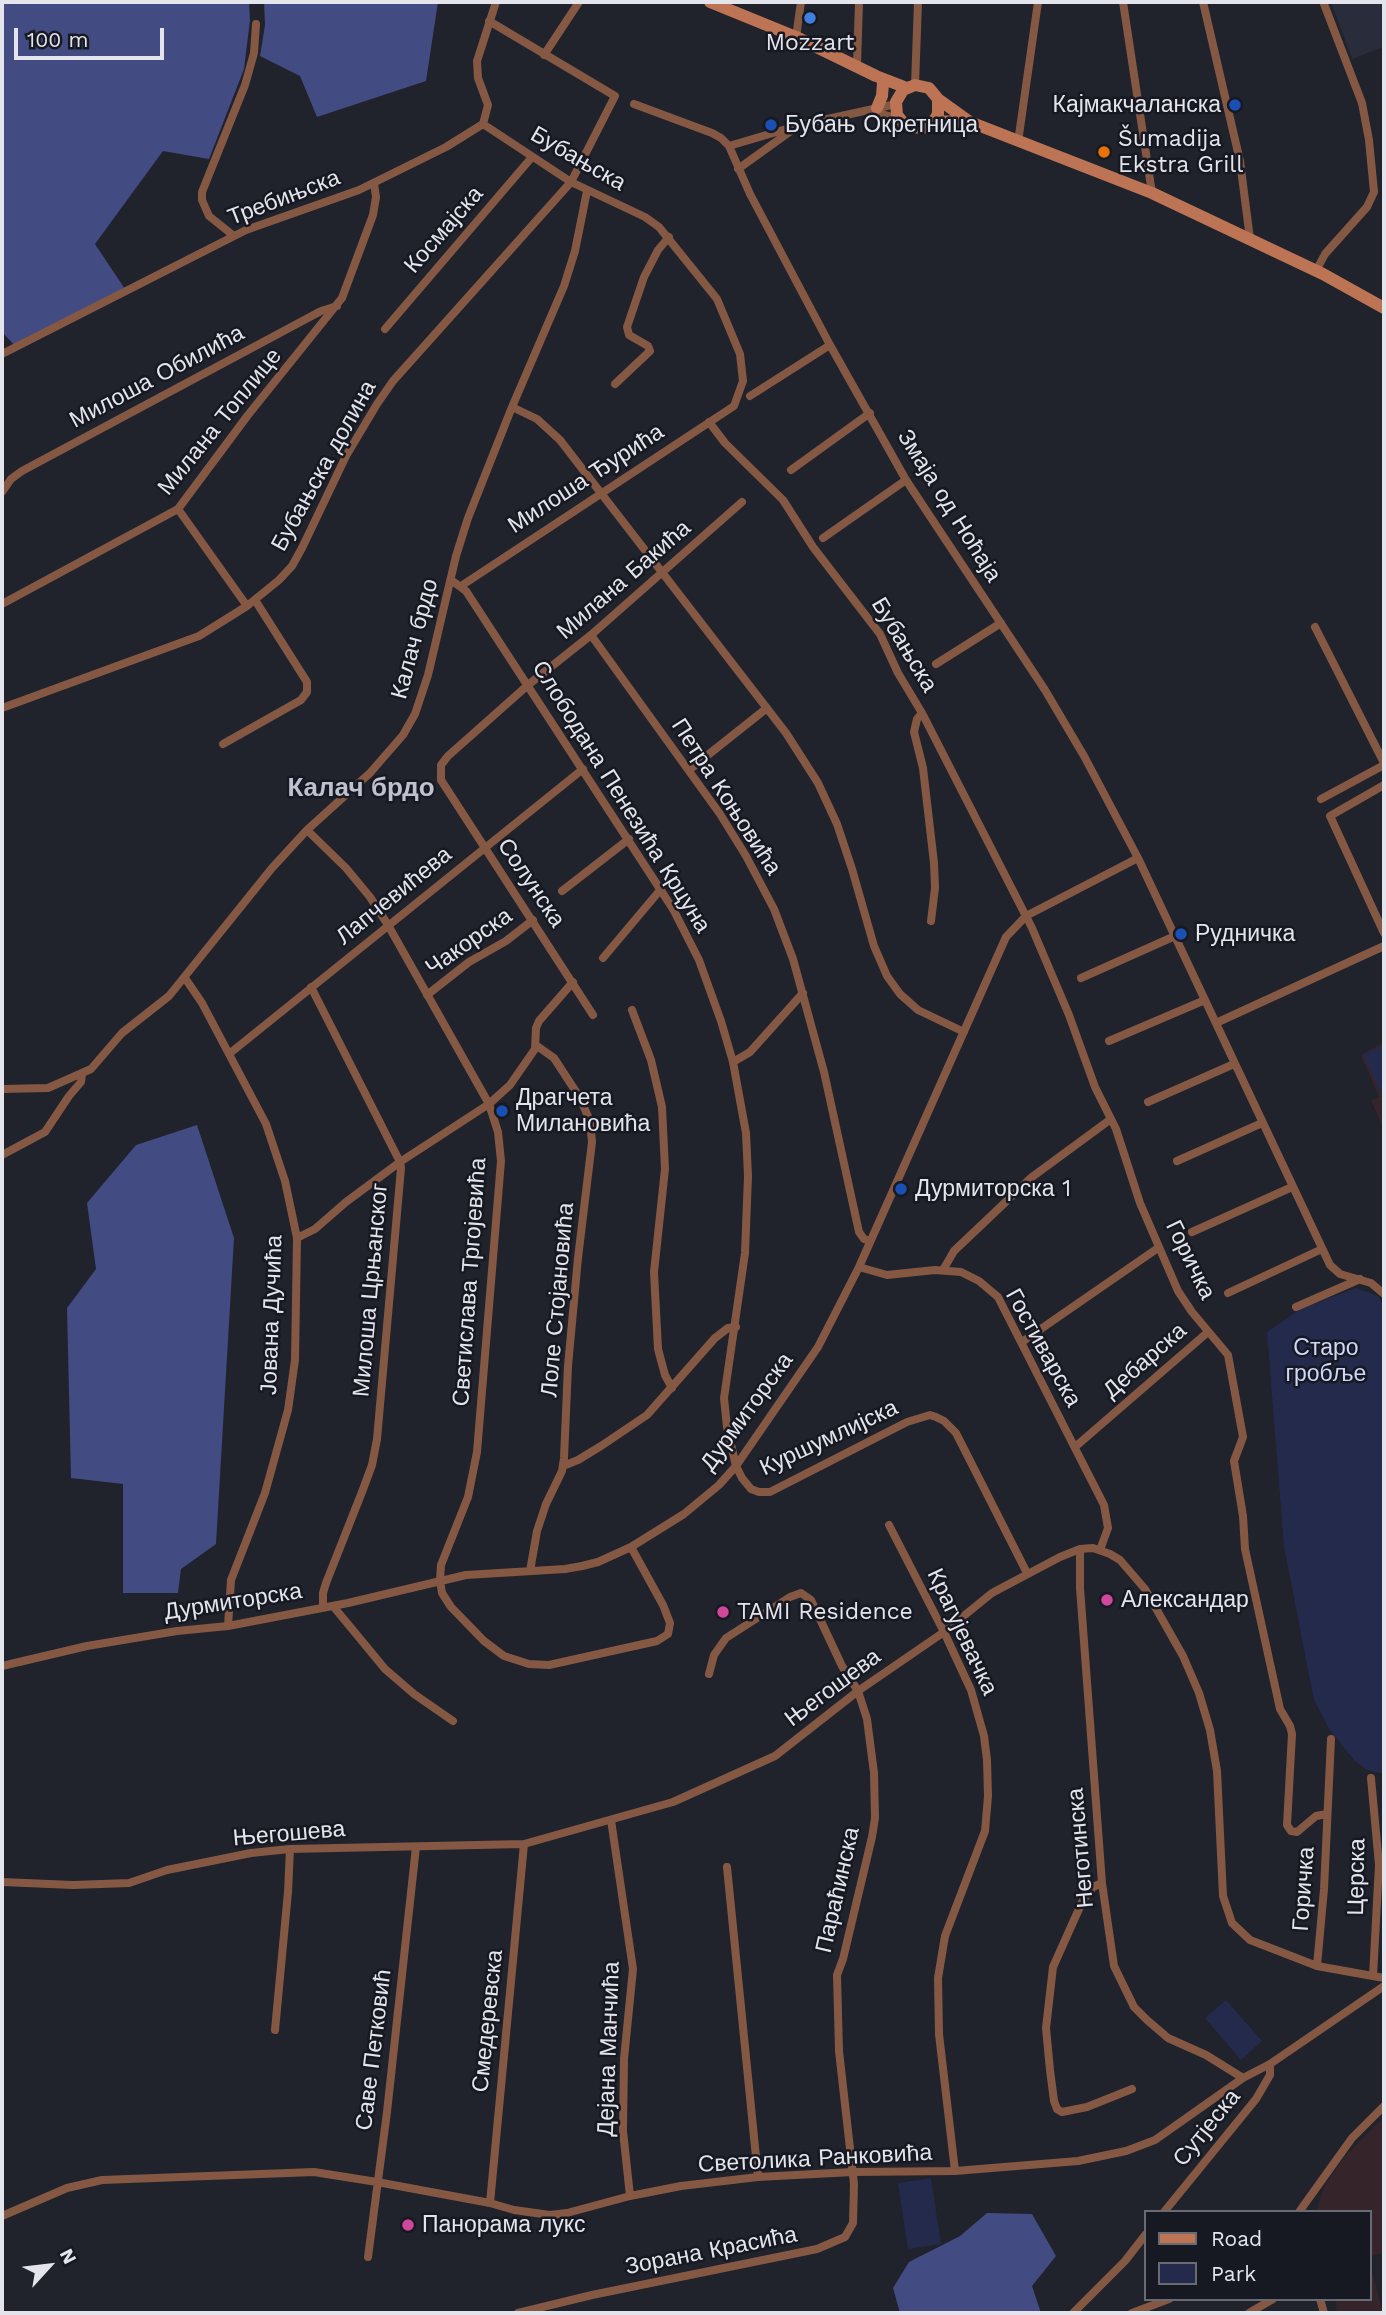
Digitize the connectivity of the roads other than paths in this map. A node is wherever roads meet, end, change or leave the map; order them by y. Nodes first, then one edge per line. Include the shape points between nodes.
1 (496, 2) edge
2 (579, 2) edge
3 (710, 2) edge
4 (802, 2) edge
5 (859, 2) edge
6 (918, 2) edge
7 (1038, 2) edge
8 (1123, 2) edge
9 (1203, 2) edge
10 (1324, 4) dead end
11 (489, 21) junction
12 (257, 24) dead end
13 (796, 37) junction
14 (544, 55) junction
15 (857, 65) junction
16 (880, 79) junction
17 (904, 94) junction
18 (938, 99) junction
19 (634, 104) dead end
20 (873, 109) junction
21 (899, 119) junction
22 (934, 121) junction
23 (970, 122) junction
24 (483, 124) junction
25 (800, 125) junction
26 (1018, 142) junction
27 (729, 146) junction
28 (532, 157) junction
29 (738, 169) junction
30 (572, 182) junction
31 (373, 183) junction
32 (587, 191) junction
33 (1152, 193) junction
34 (234, 236) junction
35 (669, 237) junction
36 (1250, 239) junction
37 (1316, 271) junction
38 (338, 306) junction
39 (1384, 309) edge
40 (385, 329) dead end
41 (830, 345) junction
42 (2, 354) edge
43 (615, 384) dead end
44 (750, 396) dead end
45 (734, 406) joint
46 (512, 407) junction
47 (870, 414) junction
48 (709, 422) junction
49 (791, 470) dead end
50 (906, 480) junction
51 (2, 492) edge
52 (601, 492) junction
53 (742, 502) dead end
54 (178, 509) junction
55 (823, 538) dead end
56 (662, 572) junction
57 (451, 580) junction
58 (461, 586) junction
59 (255, 600) junction
60 (2, 604) edge
61 (247, 606) junction
62 (1001, 623) junction
63 (1315, 627) dead end
64 (591, 635) junction
65 (936, 664) dead end
66 (528, 685) junction
67 (2, 708) edge
68 (767, 708) junction
69 (922, 713) junction
70 (223, 744) dead end
71 (1384, 764) edge
72 (583, 769) junction
73 (689, 770) junction
74 (439, 771) joint
75 (1384, 785) edge
76 (1321, 799) dead end
77 (307, 830) junction
78 (629, 838) junction
79 (484, 848) junction
80 (1138, 858) junction
81 (661, 889) junction
82 (562, 891) dead end
83 (1026, 916) junction
84 (533, 920) junction
85 (931, 921) dead end
86 (388, 926) junction
87 (1384, 933) edge
88 (1175, 936) junction
89 (1384, 946) edge
90 (603, 958) dead end
91 (185, 978) junction
92 (1081, 978) dead end
93 (573, 982) junction
94 (311, 987) junction
95 (803, 993) junction
96 (427, 995) junction
97 (1205, 1000) junction
98 (632, 1010) dead end
99 (593, 1015) dead end
100 (1216, 1023) junction
101 (964, 1032) junction
102 (1109, 1041) dead end
103 (537, 1046) junction
104 (229, 1054) junction
105 (733, 1062) junction
106 (1234, 1064) junction
107 (82, 1074) junction
108 (2, 1089) edge
109 (1148, 1102) dead end
110 (489, 1104) junction
111 (1111, 1119) junction
112 (1262, 1123) junction
113 (2, 1155) edge
114 (1177, 1161) dead end
115 (400, 1163) junction
116 (1292, 1186) junction
117 (1192, 1232) dead end
118 (296, 1238) junction
119 (870, 1241) junction
120 (1158, 1248) junction
121 (1322, 1249) junction
122 (859, 1267) junction
123 (943, 1270) junction
124 (1360, 1279) junction
125 (1228, 1293) dead end
126 (1384, 1294) edge
127 (1296, 1307) dead end
128 (736, 1327) junction
129 (1208, 1332) junction
130 (1022, 1342) junction
131 (672, 1388) junction
132 (1075, 1447) junction
133 (563, 1466) junction
134 (736, 1466) junction
135 (889, 1525) dead end
136 (631, 1547) junction
137 (1080, 1549) junction
138 (1100, 1550) junction
139 (530, 1571) junction
140 (1027, 1573) junction
141 (440, 1580) junction
142 (333, 1606) junction
143 (323, 1607) junction
144 (228, 1626) junction
145 (944, 1632) junction
146 (2, 1666) edge
147 (709, 1674) dead end
148 (858, 1691) junction
149 (453, 1721) dead end
150 (1331, 1739) dead end
151 (1371, 1778) dead end
152 (1327, 1814) junction
153 (611, 1820) junction
154 (524, 1844) junction
155 (416, 1847) junction
156 (290, 1849) junction
157 (727, 1867) dead end
158 (2, 1882) edge
159 (1102, 1883) junction
160 (1317, 1966) junction
161 (1373, 1976) junction
162 (1384, 1978) edge
163 (1384, 1986) edge
164 (275, 2030) dead end
165 (1270, 2064) junction
166 (1243, 2078) junction
167 (1132, 2089) dead end
168 (1384, 2106) edge
169 (955, 2171) junction
170 (853, 2172) junction
171 (758, 2177) junction
172 (377, 2182) junction
173 (630, 2196) junction
174 (490, 2203) junction
175 (1166, 2210) edge
176 (1300, 2210) edge
177 (2, 2216) edge
178 (1144, 2237) edge
179 (368, 2257) dead end
180 (1164, 2301) edge
181 (1270, 2301) edge
182 (518, 2313) edge
183 (1073, 2313) edge
184 (1132, 2313) edge
185 (1249, 2313) edge

1 - 11 street
2 - 14 street
3 - 13 street
4 - 13 street
5 - 15 street
6 - 17 street
7 - 26 street
8 - 33 street
9 - 36 street via 1240,161
10 - 37 street via 1362,103 1374,192
11 - 14 street
11 - 24 street via 477,61 488,105
12 - 34 street via 245,85 202,192 209,216
13 - 15 street
14 - 30 street, Бубањска долина via 615,96
15 - 16 street
16 - 17 street
16 - 20 street via 882,96
17 - 18 street via 929,88
17 - 20 street
17 - 21 street
18 - 22 street
18 - 23 street
19 - 27 street via 712,133
20 - 21 street
20 - 25 street
21 - 22 street via 916,129
22 - 23 street
23 - 26 street
24 - 28 street, Бубањска
24 - 31 street, Требињска
25 - 27 street
25 - 29 street
26 - 33 street
27 - 29 street, Змаја од Ноћаја
28 - 30 street, Бубањска
28 - 40 street, Космајска
29 - 41 street, Змаја од Ноћаја
30 - 32 street, Бубањска
30 - 59 street, Бубањска долина via 393,381 353,445 292,566
31 - 34 street, Требињска
31 - 38 street, Милана Топлице via 373,215
32 - 35 street, Бубањска via 645,217
32 - 46 street, Калач брдо via 565,286
33 - 36 street
34 - 42 street, Требињска
35 - 43 street via 644,277 627,327 629,335 650,351
35 - 45 street, Бубањска via 706,284 740,354 743,381
36 - 37 street
37 - 39 street
38 - 51 street, Милоша Обилића via 22,471
38 - 54 street, Милана Топлице
41 - 44 street
41 - 47 street, Змаја од Ноћаја
45 - 48 street, Милоша Ђурића
46 - 52 street via 553,432
46 - 57 street, Калач брдо via 465,528
47 - 49 street
47 - 50 street, Змаја од Ноћаја
48 - 52 street, Милоша Ђурића
48 - 69 street, Бубањска via 783,500 872,622
50 - 55 street
50 - 62 street, Змаја од Ноћаја
52 - 56 street
52 - 58 street, Милоша Ђурића
53 - 56 street, Милана Бакића
54 - 60 street, Милана Топлице
54 - 61 street
56 - 64 street, Милана Бакића
56 - 68 street
57 - 58 street, Слободана Пенезића Крцуна
57 - 77 street, Калач брдо via 421,699 403,735 375,768
58 - 66 street, Слободана Пенезића Крцуна
59 - 61 street, Бубањска долина
59 - 70 street via 307,682 307,692 301,700
61 - 67 street, Бубањска долина via 199,636
62 - 65 street
62 - 80 street, Змаја од Ноћаја via 1071,734
63 - 71 street
64 - 66 street, Милана Бакића
64 - 73 street, Петра Коњовића
66 - 72 street, Слободана Пенезића Крцуна
66 - 74 street, Милана Бакића via 444,760
68 - 73 street
68 - 101 street via 826,800 887,976 918,1010
69 - 83 street, Бубањска
69 - 85 street via 914,732 934,863
71 - 76 street
72 - 78 street, Слободана Пенезића Крцуна
72 - 79 street, Лапчевићева
73 - 95 street, Петра Коњовића via 735,836 765,892
74 - 79 street, Солунска
75 - 87 street via 1330,816
77 - 86 street, Светислава Тргојевића via 346,868
77 - 91 street, Калач брдо
78 - 81 street, Слободана Пенезића Крцуна
78 - 82 street
79 - 84 street, Солунска
79 - 86 street, Лапчевићева
80 - 83 street, Дурмиторска
80 - 88 street
81 - 90 street
81 - 105 street, Слободана Пенезића Крцуна via 703,969
83 - 101 street, Дурмиторска via 1000,946
83 - 111 street, Горичка
84 - 93 street, Солунска
84 - 96 street, Чакорска
86 - 94 street, Лапчевићева
86 - 96 street, Светислава Тргојевића
88 - 92 street
88 - 97 street
89 - 100 street
91 - 104 street, Јована Дучића
91 - 107 street, Калач брдо
93 - 99 street, Солунска
93 - 103 street via 539,1021
94 - 104 street, Лапчевићева
94 - 115 street, Милоша Црњанског
95 - 105 street via 750,1052
95 - 119 street, Петра Коњовића via 859,1232
96 - 110 street, Светислава Тргојевића
97 - 100 street
97 - 102 street
98 - 131 street via 651,1059 662,1107 665,1169 654,1272 658,1349
100 - 106 street
101 - 119 street, Дурмиторска
103 - 110 street via 517,1078
103 - 133 street, Лоле Стојановића via 554,1058 572,1085 592,1133 568,1366
104 - 118 street, Јована Дучића via 276,1149
105 - 128 street, Слободана Пенезића Крцуна via 746,1133 748,1176
106 - 109 street
106 - 112 street
107 - 108 street, Калач брдо via 48,1088
107 - 113 street via 45,1132
110 - 115 street
110 - 141 street, Светислава Тргојевића via 501,1161 477,1452 473,1481 441,1565
111 - 120 street, Горичка
111 - 123 street via 1032,1177 954,1251
112 - 114 street
112 - 116 street
115 - 118 street via 315,1229
115 - 143 street, Милоша Црњанског via 377,1439 326,1583
116 - 117 street
116 - 121 street
118 - 144 street, Јована Дучића via 295,1360 288,1410 265,1493 231,1580
119 - 122 street, Дурмиторска
120 - 129 street, Горичка via 1184,1301
120 - 130 street
121 - 124 street via 1336,1272
121 - 125 street
122 - 123 street, Гостиварска via 887,1275
122 - 134 street, Дурмиторска via 818,1347
123 - 130 street, Гостиварска via 968,1276 993,1292
124 - 126 street
124 - 127 street
128 - 131 street via 715,1338
128 - 134 street, Слободана Пенезића Крцуна via 724,1398
129 - 132 street, Дебарска
129 - 152 street, Горичка via 1229,1358 1243,1437 1234,1461 1245,1549 1280,1709 1292,1734 1287,1825 1297,1832 1316,1816
130 - 132 street, Гостиварска
131 - 133 street via 629,1429
132 - 138 street, Гостиварска via 1108,1517
133 - 139 street, Лоле Стојановића via 537,1531
134 - 136 street, Дурмиторска via 692,1509
134 - 140 street, Куршумлијска via 751,1489 767,1492 907,1422 936,1417 956,1433
135 - 145 street, Крагујевачка
136 - 139 street, Дурмиторска via 582,1566
136 - 141 street via 663,1605 670,1623 668,1634 657,1641 549,1665 514,1660 490,1646 446,1601
137 - 138 street, Његошева
137 - 140 street, Његошева
137 - 159 street, Неготинска
138 - 160 street via 1120,1560 1145,1589 1199,1693 1217,1771 1223,1896 1232,1923 1250,1940
139 - 141 street, Дурмиторска
140 - 145 street, Његошева via 992,1593
141 - 142 street, Дурмиторска
142 - 143 street, Дурмиторска
142 - 149 street via 385,1670
143 - 144 street, Дурмиторска
144 - 146 street, Дурмиторска via 100,1644
145 - 148 street, Његошева
145 - 169 street, Крагујевачка via 977,1709 988,1775 985,1831 945,1936 938,1978 939,2034
147 - 148 street, Параћинска via 726,1638 801,1593 811,1600
148 - 153 street, Његошева via 775,1756 673,1802
148 - 170 street, Параћинска via 870,1735 874,1818 836,1975 839,2051
150 - 152 street, Горичка
151 - 161 street, Церска via 1378,1865
152 - 160 street, Горичка
153 - 154 street, Његошева
153 - 173 street, Дејана Манчића via 633,1969 624,2059
154 - 155 street, Његошева
154 - 174 street, Смедеревска
155 - 156 street, Његошева
155 - 172 street, Саве Петковић
156 - 158 street, Његошева via 166,1870 129,1883
156 - 164 street
157 - 171 street
159 - 166 street, Неготинска via 1114,1966 1134,2007 1168,2038
159 - 167 street via 1083,1900 1053,1967 1046,2028 1051,2078 1057,2109 1065,2112
160 - 161 street
161 - 162 street
163 - 165 street, Светолика Ранковића
165 - 166 street, Светолика Ранковића
165 - 175 street, Сутјеска via 1270,2075 1256,2099
166 - 169 street, Светолика Ранковића via 1145,2145 1059,2164
168 - 176 street via 1352,2138
169 - 170 street, Светолика Ранковића
170 - 171 street, Светолика Ранковића
170 - 182 street, Зорана Красића via 853,2223 845,2237 831,2245
171 - 173 street, Светолика Ранковића
172 - 174 street, Светолика Ранковића
172 - 177 street, Светолика Ранковића via 314,2172 102,2179 67,2188
172 - 179 street, Саве Петковић
173 - 174 street, Светолика Ранковића via 550,2215
178 - 183 street
180 - 184 street
181 - 185 street

